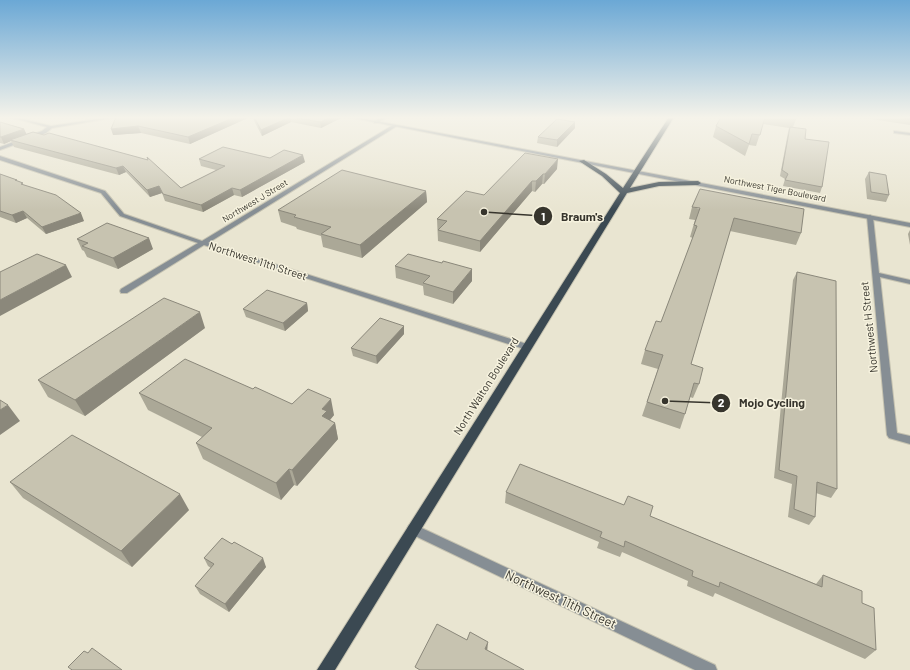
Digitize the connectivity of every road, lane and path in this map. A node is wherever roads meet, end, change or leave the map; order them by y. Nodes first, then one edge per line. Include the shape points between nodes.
1 (358, 148) edge
2 (514, 148) edge
3 (651, 148) edge
4 (0, 158) edge
5 (582, 161) junction
6 (636, 171) junction
7 (698, 183) junction
8 (623, 192) junction
9 (870, 217) junction
10 (910, 225) edge
11 (203, 243) junction
12 (875, 274) junction
13 (910, 282) edge
14 (124, 291) dead end
15 (527, 347) junction
16 (910, 440) edge
17 (413, 529) junction
18 (325, 670) edge
19 (710, 670) edge

1 - 11 street, Northwest J Street
2 - 5 street, Northwest Tiger Boulevard
3 - 6 main road, North Walton Boulevard
4 - 11 street, Northwest 11th Street via 103,192 122,215
5 - 6 street, Northwest Tiger Boulevard
5 - 8 main road via 604,175
6 - 7 street, Northwest Tiger Boulevard
6 - 8 main road, North Walton Boulevard
7 - 8 main road via 660,184
7 - 9 street, Northwest Tiger Boulevard
8 - 15 main road, North Walton Boulevard
9 - 10 street, Northwest Tiger Boulevard
9 - 12 street, Northwest H Street
11 - 14 street, Northwest J Street
11 - 15 street, Northwest 11th Street
12 - 13 street
12 - 16 street, Northwest H Street via 892,435
15 - 17 main road, North Walton Boulevard
17 - 18 main road, North Walton Boulevard
17 - 19 street, Northwest 11th Street

